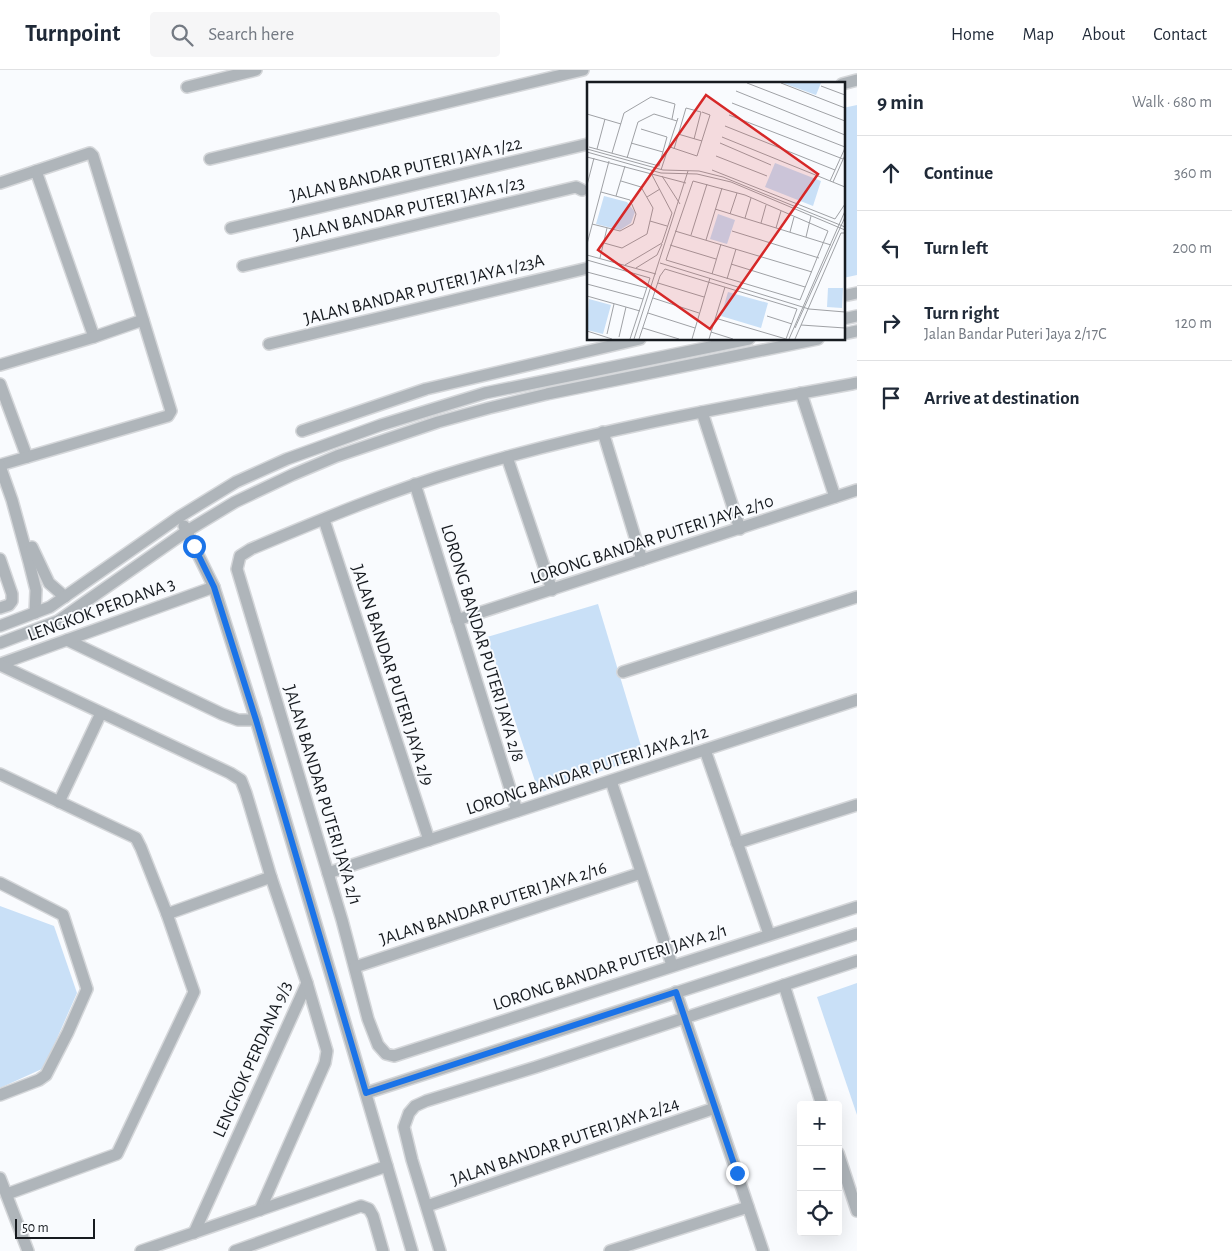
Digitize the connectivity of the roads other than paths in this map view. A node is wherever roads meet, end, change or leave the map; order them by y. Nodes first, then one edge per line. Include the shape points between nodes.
1 (256, 70) edge
2 (583, 70) edge
3 (857, 80) edge
4 (844, 83) edge
5 (187, 87) dead end
6 (587, 144) edge
7 (210, 159) dead end
8 (36, 171) junction
9 (0, 183) edge
10 (582, 190) dead end
11 (231, 228) dead end
12 (243, 266) dead end
13 (587, 268) edge
14 (857, 293) edge
15 (844, 296) edge
16 (857, 316) edge
17 (844, 319) edge
18 (143, 320) junction
19 (857, 331) edge
20 (844, 334) edge
21 (94, 337) junction
22 (636, 340) edge
23 (744, 340) edge
24 (808, 340) edge
25 (269, 344) dead end
26 (769, 344) edge
27 (0, 364) edge
28 (857, 383) edge
29 (0, 384) edge
30 (801, 393) junction
31 (702, 412) junction
32 (302, 430) dead end
33 (602, 432) junction
34 (27, 457) junction
35 (507, 457) junction
36 (0, 465) edge
37 (415, 484) junction
38 (857, 490) edge
39 (836, 498) junction
40 (12, 500) junction
41 (179, 517) junction
42 (324, 520) junction
43 (740, 529) junction
44 (187, 531) junction
45 (0, 559) edge
46 (642, 560) junction
47 (214, 587) junction
48 (552, 590) junction
49 (65, 597) junction
50 (857, 597) edge
51 (0, 608) edge
52 (35, 613) junction
53 (458, 620) junction
54 (0, 626) edge
55 (67, 640) junction
56 (0, 643) edge
57 (0, 664) edge
58 (623, 672) dead end
59 (857, 700) edge
60 (101, 713) junction
61 (256, 720) junction
62 (705, 750) junction
63 (0, 774) edge
64 (611, 781) junction
65 (59, 802) junction
66 (857, 805) edge
67 (517, 811) junction
68 (429, 840) junction
69 (737, 843) junction
70 (328, 873) junction
71 (642, 873) junction
72 (271, 877) junction
73 (0, 883) edge
74 (857, 907) edge
75 (167, 914) junction
76 (769, 934) junction
77 (857, 934) edge
78 (857, 961) edge
79 (672, 965) junction
80 (355, 967) junction
81 (306, 983) junction
82 (784, 985) junction
83 (676, 992) junction
84 (685, 1018) junction
85 (378, 1045) joint
86 (366, 1093) junction
87 (0, 1095) edge
88 (821, 1101) edge
89 (715, 1108) junction
90 (387, 1166) junction
91 (842, 1166) edge
92 (857, 1171) edge
93 (845, 1175) junction
94 (0, 1178) edge
95 (7, 1194) junction
96 (427, 1206) junction
97 (748, 1207) junction
98 (260, 1210) junction
99 (857, 1211) edge
100 (194, 1232) junction
101 (28, 1251) edge
102 (141, 1251) edge
103 (235, 1251) edge
104 (384, 1251) edge
105 (412, 1251) edge
106 (440, 1251) edge
107 (610, 1251) edge
108 (763, 1251) edge

1 - 5 street
2 - 7 street
3 - 4 street
6 - 11 street, JALAN BANDAR PUTERI JAYA 1/22
8 - 9 street
8 - 18 street via 90,153 93,156
8 - 21 street
10 - 12 street, JALAN BANDAR PUTERI JAYA 1/23 via 576,187
13 - 25 street, JALAN BANDAR PUTERI JAYA 1/23A
14 - 15 street
16 - 17 street
18 - 21 street
18 - 34 street via 171,412 168,416
19 - 20 street
21 - 27 street
22 - 32 street via 426,389
23 - 41 street via 485,393 381,425 260,470
24 - 26 street
26 - 44 street via 438,422 292,474 234,502
28 - 30 street
29 - 34 street
30 - 31 street
30 - 39 street
31 - 33 street
31 - 43 street
33 - 35 street
33 - 46 street
34 - 36 street
35 - 37 street
35 - 48 street
36 - 40 street
37 - 42 street
37 - 53 street, LORONG BANDAR PUTERI JAYA 2/8
38 - 39 street, LORONG BANDAR PUTERI JAYA 2/10
39 - 43 street, LORONG BANDAR PUTERI JAYA 2/10
40 - 49 street via 49,583
40 - 52 street via 36,590
41 - 44 street
41 - 49 street
42 - 68 street, JALAN BANDAR PUTERI JAYA 2/9
42 - 70 street, JALAN BANDAR PUTERI JAYA 2/1 via 251,549 240,556 237,569
43 - 46 street, LORONG BANDAR PUTERI JAYA 2/10
44 - 47 street
44 - 56 street via 58,621
45 - 51 street via 12,601
46 - 48 street, LORONG BANDAR PUTERI JAYA 2/10
47 - 55 street, LENGKOK PERDANA 3
47 - 61 street
48 - 53 street, LORONG BANDAR PUTERI JAYA 2/10
49 - 52 street
50 - 58 street
52 - 54 street
53 - 67 street, LORONG BANDAR PUTERI JAYA 2/8
55 - 57 street, LENGKOK PERDANA 3
55 - 61 street via 222,714 238,720
57 - 60 street, LENGKOK PERDANA 9/3
59 - 62 street, LORONG BANDAR PUTERI JAYA 2/12
60 - 65 street
60 - 72 street, LENGKOK PERDANA 9/3 via 241,780
61 - 86 street
62 - 64 street, LORONG BANDAR PUTERI JAYA 2/12
62 - 69 street
63 - 65 street
64 - 67 street, LORONG BANDAR PUTERI JAYA 2/12
64 - 71 street
65 - 75 street via 136,838
66 - 69 street
67 - 68 street, LORONG BANDAR PUTERI JAYA 2/12
68 - 70 street, LORONG BANDAR PUTERI JAYA 2/12
69 - 76 street
70 - 80 street, JALAN BANDAR PUTERI JAYA 2/1
71 - 79 street
71 - 80 street, JALAN BANDAR PUTERI JAYA 2/16
72 - 75 street
72 - 81 street, LENGKOK PERDANA 9/3
73 - 87 street via 63,916 88,990 46,1075
74 - 76 street, LORONG BANDAR PUTERI JAYA 2/1
75 - 95 street via 194,992 121,1148 117,1154
76 - 79 street, LORONG BANDAR PUTERI JAYA 2/1
77 - 83 street
78 - 82 street
79 - 85 street, LORONG BANDAR PUTERI JAYA 2/1 via 394,1056 386,1054
80 - 85 street, JALAN BANDAR PUTERI JAYA 2/1 via 368,1020
81 - 98 street via 327,1051 325,1062
81 - 100 street, LENGKOK PERDANA 9/3
82 - 84 street
82 - 88 street
83 - 84 street
83 - 86 street
84 - 89 street
84 - 96 street via 416,1106 409,1113 404,1127
86 - 90 street
89 - 96 street, JALAN BANDAR PUTERI JAYA 2/24
89 - 97 street
90 - 98 street
90 - 105 street
91 - 93 street
92 - 93 street
93 - 99 street
94 - 95 street
95 - 101 street
96 - 106 street
97 - 107 street
97 - 108 street
98 - 100 street
100 - 102 street
103 - 104 street via 361,1206 369,1209 373,1216

